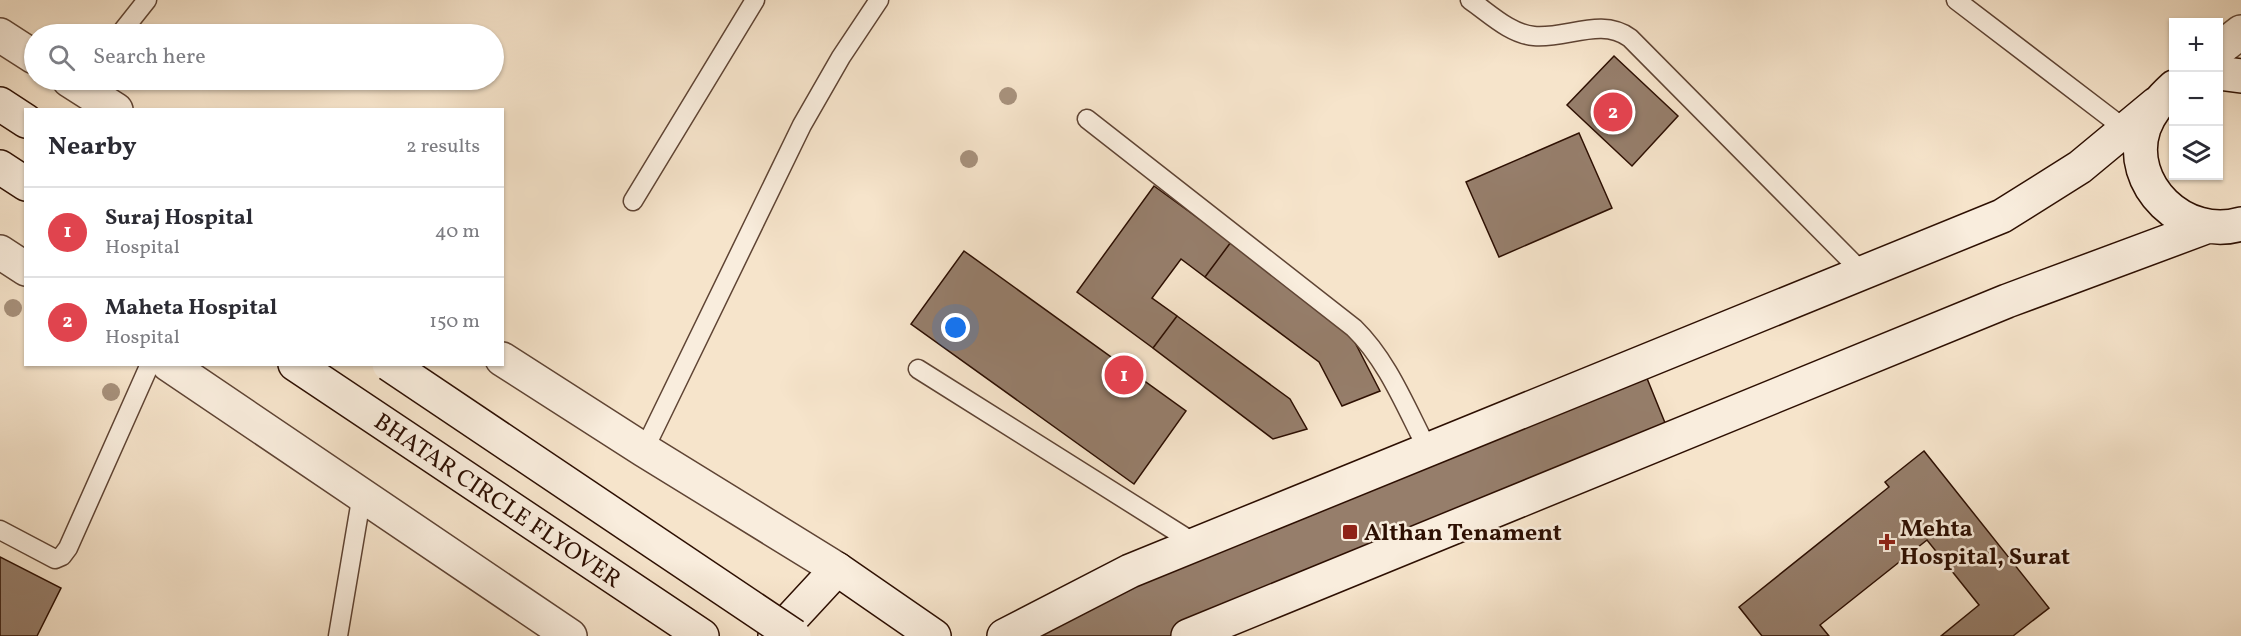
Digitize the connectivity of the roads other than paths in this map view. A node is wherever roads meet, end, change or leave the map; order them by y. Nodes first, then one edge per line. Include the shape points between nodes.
1 (147, 0) edge
2 (755, 0) edge
3 (879, 0) edge
4 (1470, 0) edge
5 (1956, 0) edge
6 (128, 24) edge
7 (2241, 32) edge
8 (0, 35) edge
9 (2223, 46) edge
10 (24, 51) edge
11 (2223, 73) edge
12 (2241, 76) edge
13 (89, 90) edge
14 (2165, 95) edge
15 (0, 104) edge
16 (113, 108) edge
17 (1087, 119) dead end
18 (24, 120) edge
19 (2125, 129) junction
20 (0, 167) edge
21 (24, 183) edge
22 (633, 201) dead end
23 (2229, 226) edge
24 (0, 252) edge
25 (24, 268) edge
26 (1863, 273) junction
27 (504, 360) edge
28 (149, 366) edge
29 (171, 366) edge
30 (298, 366) edge
31 (392, 366) edge
32 (918, 369) dead end
33 (644, 450) junction
34 (1428, 450) junction
35 (362, 494) junction
36 (0, 530) edge
37 (1196, 544) junction
38 (837, 569) junction
39 (338, 636) edge
40 (570, 636) edge
41 (702, 636) edge
42 (775, 636) edge
43 (794, 636) edge
44 (934, 636) edge
45 (1004, 636) edge
46 (1188, 636) edge

1 - 6 lane
2 - 22 lane
3 - 33 lane via 802,125
4 - 26 lane via 1521,34 1548,36 1607,27 1619,30
5 - 19 lane
7 - 9 main road
8 - 10 main road
11 - 12 main road
13 - 16 main road
14 - 19 main road
14 - 23 main road via 2144,129 2141,155 2147,181 2162,203 2182,218
15 - 18 main road
17 - 34 lane via 1369,343 1381,358
19 - 26 main road via 2080,167 2002,216
20 - 21 main road
23 - 46 main road via 2007,301
24 - 25 main road
26 - 34 main road
27 - 33 main road
28 - 36 lane via 62,556 55,558
29 - 35 main road
30 - 41 main road, BHATAR CIRCLE FLYOVER
31 - 43 main road, bridge
32 - 37 lane
33 - 38 main road
34 - 37 main road
35 - 39 lane
35 - 40 main road
37 - 45 main road via 1130,571
38 - 42 main road
38 - 44 main road

